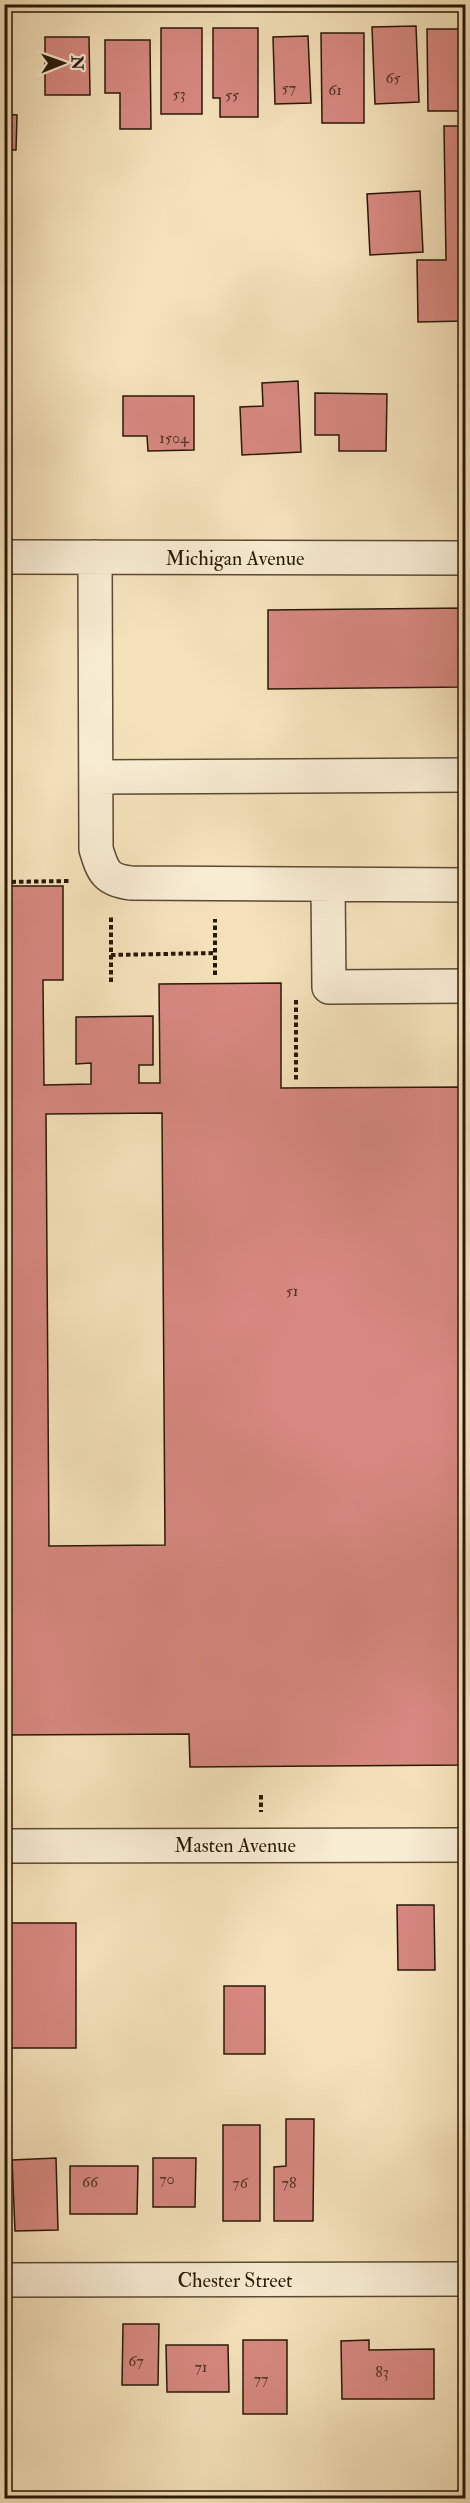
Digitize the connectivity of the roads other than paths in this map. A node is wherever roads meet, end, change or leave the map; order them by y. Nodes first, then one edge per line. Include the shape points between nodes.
1 (4, 557) edge
2 (95, 557) junction
3 (465, 558) edge
4 (465, 775) edge
5 (96, 777) junction
6 (327, 885) junction
7 (465, 885) edge
8 (465, 986) edge
9 (465, 1845) edge
10 (4, 1846) edge
11 (465, 2279) edge
12 (4, 2280) edge

1 - 2 street, Michigan Avenue
2 - 3 street, Michigan Avenue
2 - 5 street
4 - 5 street
5 - 6 street via 96,849 103,871 117,882
6 - 7 street
6 - 8 street via 329,987
9 - 10 street, Masten Avenue
11 - 12 street, Chester Street

